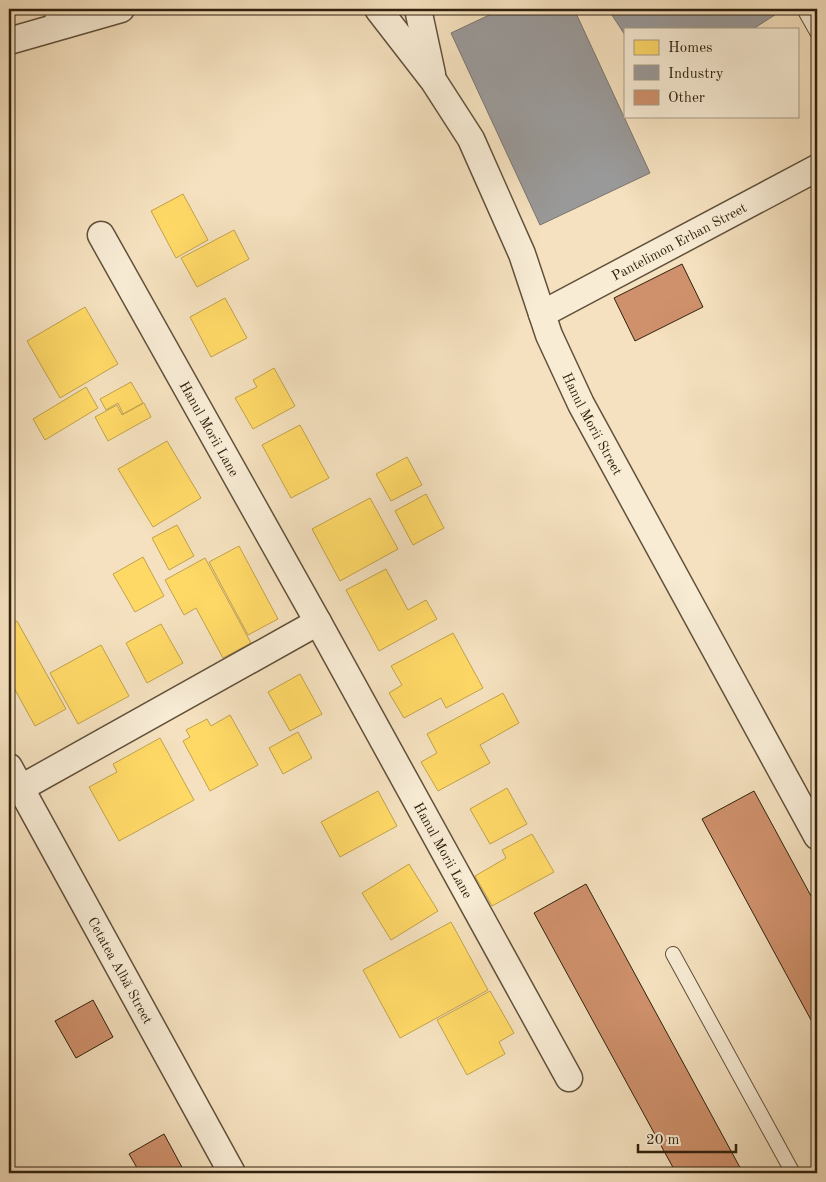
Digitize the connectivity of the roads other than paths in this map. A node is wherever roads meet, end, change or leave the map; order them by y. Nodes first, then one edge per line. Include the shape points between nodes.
1 (121, 9) edge
2 (378, 9) edge
3 (418, 9) edge
4 (804, 9) edge
5 (54, 18) edge
6 (817, 32) edge
7 (9, 41) edge
8 (433, 80) junction
9 (817, 168) edge
10 (101, 236) dead end
11 (542, 314) junction
12 (318, 622) junction
13 (15, 778) edge
14 (817, 836) edge
15 (673, 954) dead end
16 (569, 1078) dead end
17 (232, 1173) edge
18 (793, 1173) edge

1 - 5 street
2 - 8 street, Hanul Morii Street
3 - 8 street
4 - 6 lane
5 - 7 street
8 - 11 street, Hanul Morii Street via 478,156 522,254
9 - 11 street, Pantelimon Erhan Street
10 - 12 street, Hanul Morii Lane
11 - 14 street, Hanul Morii Street via 581,404
12 - 13 street
12 - 16 street, Hanul Morii Lane
13 - 17 street, Cetatea Albă Street
15 - 18 lane

